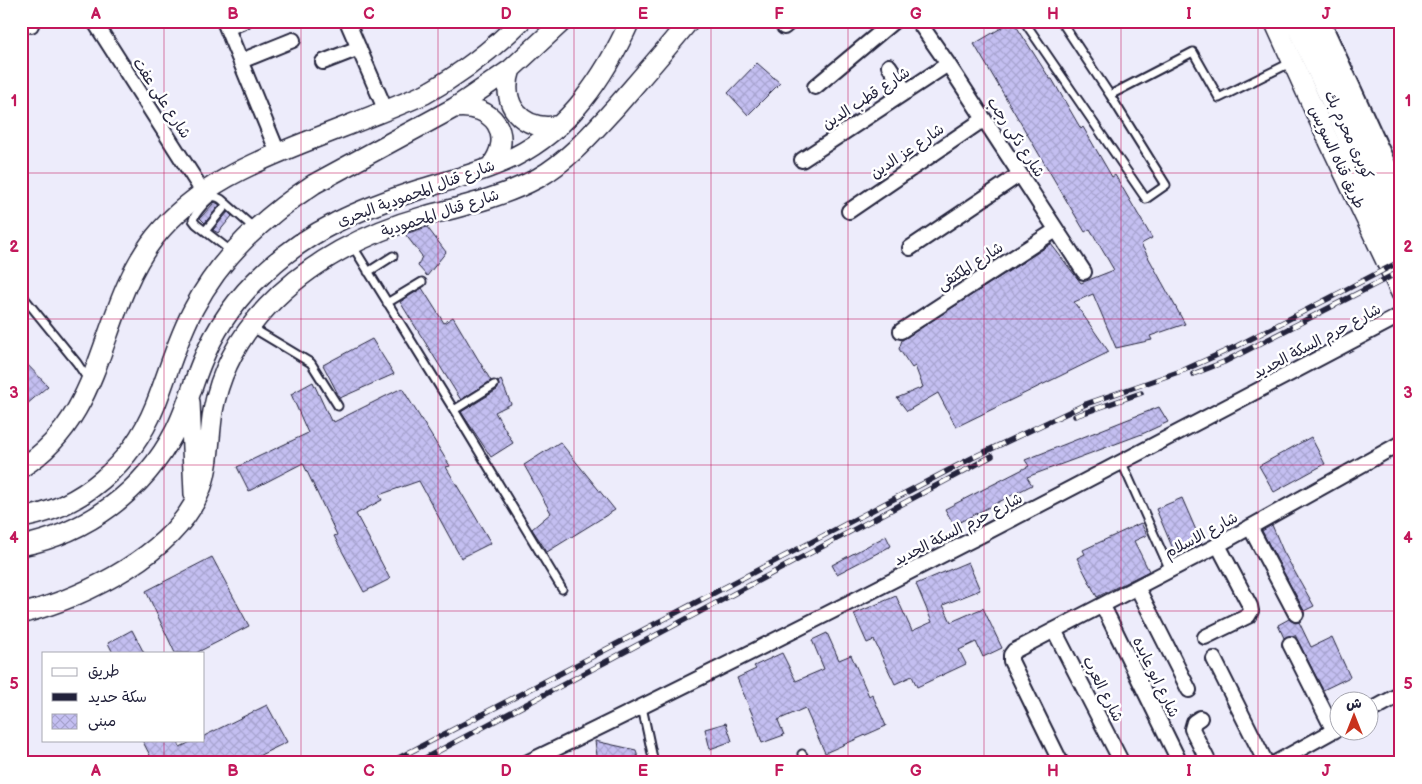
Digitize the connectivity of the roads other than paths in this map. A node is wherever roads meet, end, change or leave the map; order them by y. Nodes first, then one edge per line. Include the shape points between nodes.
1 (94, 21) edge
2 (244, 21) edge
3 (347, 21) edge
4 (563, 21) edge
5 (630, 21) edge
6 (689, 21) edge
7 (894, 21) edge
8 (918, 21) edge
9 (1029, 21) edge
10 (1060, 21) edge
11 (1274, 21) edge
12 (1296, 21) edge
13 (1317, 21) edge
14 (1327, 21) edge
15 (226, 24) edge
16 (512, 24) edge
17 (293, 40) dead end
18 (359, 48) junction
19 (240, 61) junction
20 (322, 62) dead end
21 (1293, 62) junction
22 (948, 64) junction
23 (889, 66) dead end
24 (512, 69) junction
25 (815, 87) dead end
26 (906, 92) junction
27 (1110, 95) junction
28 (454, 108) junction
29 (386, 111) junction
30 (984, 118) junction
31 (560, 125) junction
32 (278, 153) junction
33 (802, 160) dead end
34 (490, 167) junction
35 (1020, 174) junction
36 (1401, 178) edge
37 (209, 192) junction
38 (227, 204) junction
39 (1401, 204) edge
40 (849, 211) dead end
41 (255, 228) junction
42 (1056, 230) junction
43 (205, 231) junction
44 (352, 245) junction
45 (910, 248) dead end
46 (1401, 248) edge
47 (232, 252) junction
48 (393, 256) dead end
49 (368, 272) junction
50 (1084, 272) dead end
51 (422, 282) dead end
52 (1401, 293) edge
53 (21, 294) edge
54 (387, 303) junction
55 (1401, 315) edge
56 (250, 326) junction
57 (901, 330) dead end
58 (90, 383) junction
59 (494, 384) dead end
60 (190, 396) junction
61 (338, 406) dead end
62 (454, 410) junction
63 (1401, 443) edge
64 (1122, 462) junction
65 (21, 468) edge
66 (194, 503) junction
67 (21, 518) edge
68 (1250, 527) junction
69 (1218, 545) junction
70 (21, 546) edge
71 (1170, 570) junction
72 (1137, 587) junction
73 (562, 589) dead end
74 (1103, 606) junction
75 (21, 614) edge
76 (1296, 614) dead end
77 (1054, 630) junction
78 (1205, 637) dead end
79 (1290, 644) dead end
80 (1214, 659) dead end
81 (1189, 690) dead end
82 (1401, 694) edge
83 (1380, 706) edge
84 (642, 707) junction
85 (1330, 716) edge
86 (1200, 718) dead end
87 (1330, 733) edge
88 (802, 754) dead end
89 (526, 763) edge
90 (654, 763) edge
91 (807, 763) edge
92 (1062, 763) edge
93 (1122, 763) edge
94 (1180, 763) edge
95 (1209, 763) edge
96 (1266, 763) edge
97 (1275, 763) edge

1 - 37 street, شارع على عفت
2 - 15 street
3 - 18 street
4 - 24 street
5 - 31 street, شارع قنال المحمودية البحرى via 600,78
6 - 44 street, شارع قنال المحمودية via 603,121 552,169 505,192 400,224
7 - 25 street
8 - 22 street, شارع ذكى رجب
9 - 27 lane via 1026,24 1146,199 1166,185
10 - 27 lane
11 - 21 street, طريق قناه السويس
12 - 46 highway, كوبرى محرم بك
13 - 39 highway, كوبرى محرم بك
14 - 36 street
15 - 19 street
16 - 29 street via 480,59 426,94
17 - 19 street
18 - 20 street
18 - 29 street
19 - 32 street
21 - 27 lane via 1219,98 1193,52
21 - 52 street, طريق قناه السويس
22 - 26 street, شارع قطب الدين
22 - 30 street, شارع ذكى رجب
23 - 26 street
24 - 28 street
24 - 31 street via 507,87 511,106 532,124
26 - 33 street, شارع قطب الدين
28 - 34 street via 475,108 493,119 501,139 497,159
28 - 41 street via 314,184
29 - 32 street
30 - 35 street, شارع ذكى رجب
30 - 40 street, شارع عز الدين
31 - 34 street, شارع قنال المحمودية البحرى via 515,156
32 - 37 street via 254,163
34 - 60 street, شارع قنال المحمودية البحرى via 360,211 319,230 288,252 249,287 227,315 205,354
35 - 42 street, شارع ذكى رجب
35 - 45 street
37 - 38 lane
37 - 43 lane via 211,198 193,218
37 - 58 street via 169,221 142,257 122,298
38 - 41 lane
38 - 43 lane
41 - 47 street
42 - 50 street, شارع ذكى رجب
42 - 57 street, شارع المكتفى
43 - 47 lane
44 - 49 lane
44 - 56 street, شارع قنال المحمودية via 298,279
47 - 67 street via 194,308 146,426 126,455 108,476 74,500
48 - 49 lane
49 - 54 lane
51 - 54 lane
53 - 58 lane
54 - 62 lane
55 - 64 street, شارع حرم السكة الحديد
56 - 61 lane via 311,363
56 - 66 street, شارع قنال المحمودية via 235,349 218,390 206,468
58 - 65 street via 65,429 41,454
59 - 62 lane
60 - 66 street
60 - 70 street, شارع قنال المحمودية البحرى via 166,448 129,492 76,528
62 - 73 lane
63 - 68 street, شارع الاسلام
64 - 71 lane
64 - 84 street, شارع حرم السكة الحديد
66 - 75 street, شارع قنال المحمودية via 175,528 132,565 90,590
68 - 69 street, شارع الاسلام
68 - 76 street
69 - 71 street, شارع الاسلام
69 - 78 street via 1251,611 1248,616
71 - 72 street, شارع الاسلام
72 - 74 street, شارع الاسلام
72 - 81 street
74 - 77 street, شارع الاسلام
74 - 94 street, شارع ابو عايده
77 - 92 street, شارع الاسلام via 1014,651 1011,661
77 - 93 street, شارع العرب
79 - 85 street
80 - 96 street
82 - 83 street
84 - 89 street, شارع حرم السكة الحديد
84 - 90 lane
86 - 95 street via 1192,728
87 - 97 street
88 - 91 lane

